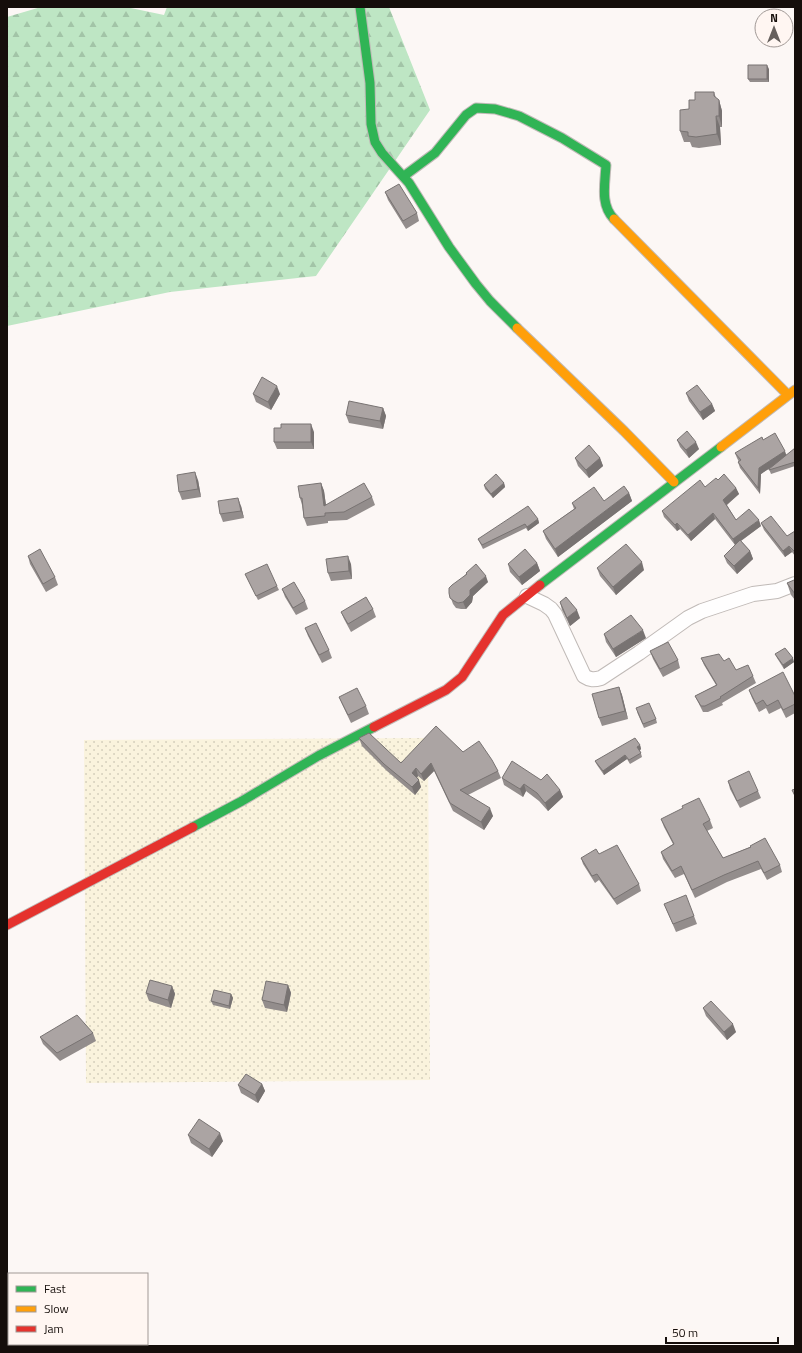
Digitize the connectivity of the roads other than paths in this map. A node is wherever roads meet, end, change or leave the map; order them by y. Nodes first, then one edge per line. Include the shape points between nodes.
1 (360, 7) edge
2 (404, 176) junction
3 (792, 392) edge
4 (674, 482) junction
5 (795, 584) edge
6 (527, 596) junction
7 (7, 925) edge

1 - 2 street via 366,40 371,129 375,142 389,162
2 - 3 street via 435,153 466,115 476,108 495,109 519,116 562,138 606,165 604,201 612,216
2 - 4 street via 476,284 513,324 642,447
3 - 4 street
4 - 6 street
5 - 6 street via 777,591 753,594 702,611 601,678 595,679 584,676 551,609
6 - 7 street via 504,615 470,668 446,690 318,756 242,801

